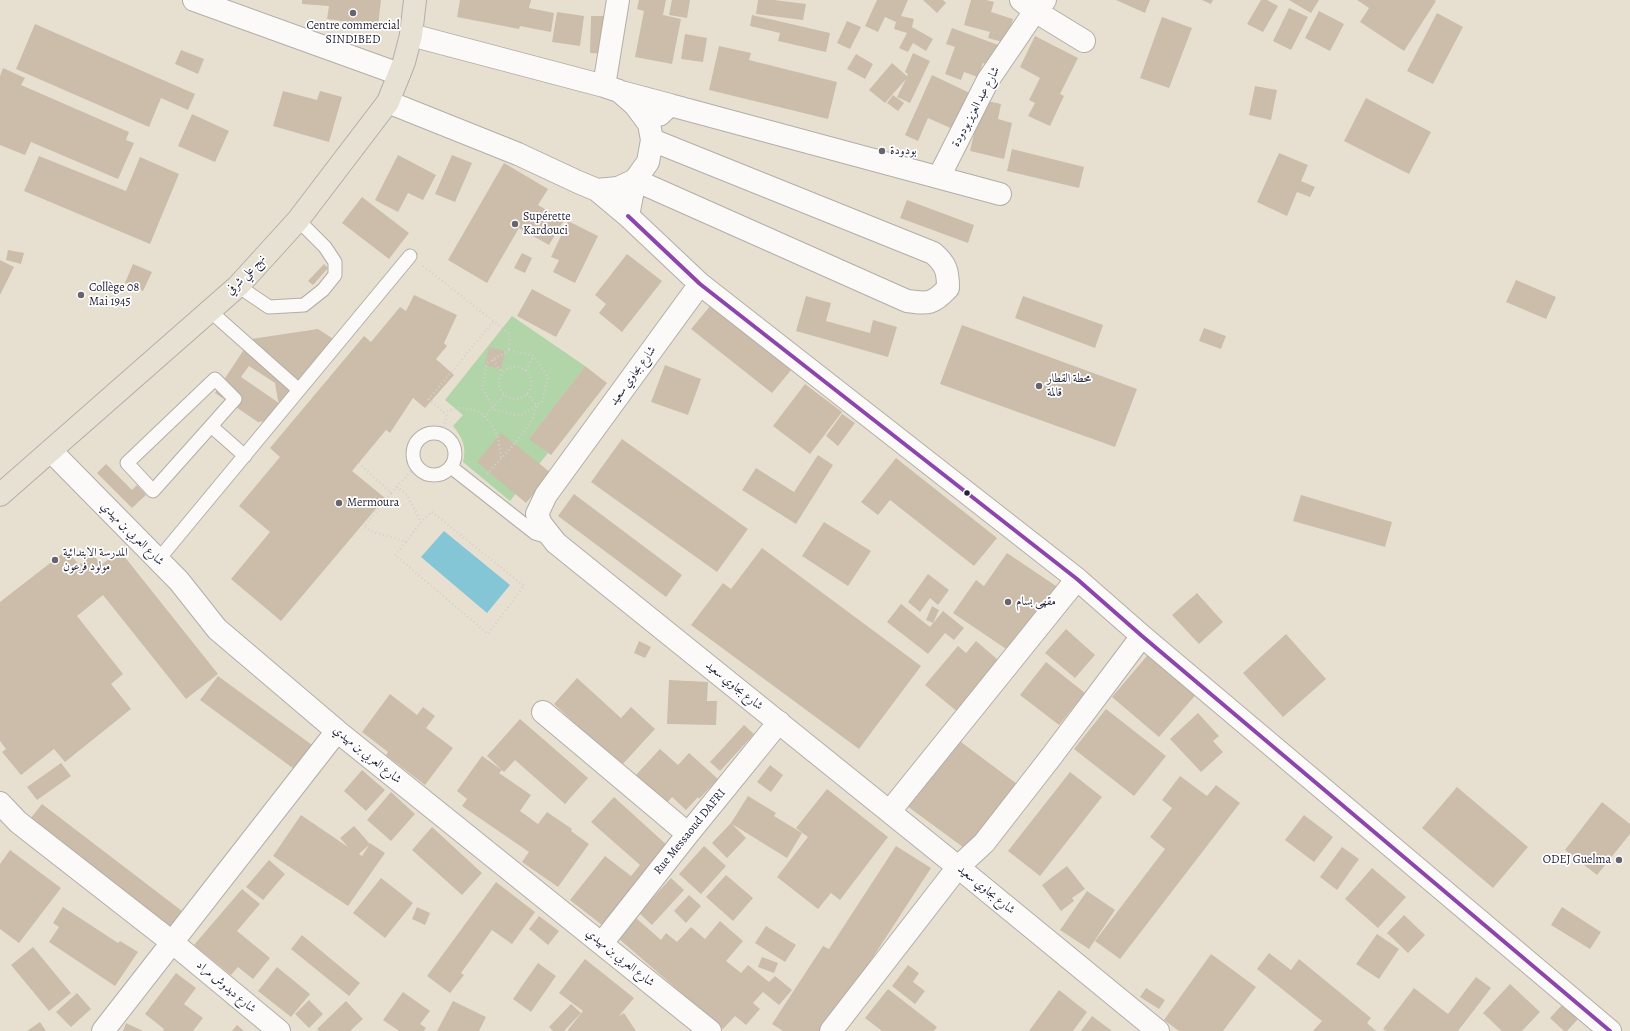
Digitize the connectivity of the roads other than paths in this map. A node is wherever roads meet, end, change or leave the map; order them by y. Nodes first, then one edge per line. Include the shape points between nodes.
1 (194, 0) edge
2 (415, 0) edge
3 (618, 0) edge
4 (1033, 4) edge
5 (411, 35) junction
6 (1084, 41) dead end
7 (399, 74) junction
8 (612, 89) junction
9 (388, 102) junction
10 (670, 105) junction
11 (650, 132) junction
12 (939, 177) junction
13 (635, 180) junction
14 (597, 190) junction
15 (1000, 194) dead end
16 (628, 216) junction
17 (298, 220) junction
18 (410, 256) road end
19 (700, 284) junction
20 (238, 286) junction
21 (210, 311) junction
22 (299, 390) junction
23 (211, 426) junction
24 (51, 451) junction
25 (245, 456) junction
26 (451, 467) junction
27 (0, 495) edge
28 (552, 538) junction
29 (158, 560) junction
30 (1078, 579) junction
31 (1142, 636) junction
32 (543, 712) dead end
33 (779, 722) junction
34 (337, 731) junction
35 (0, 803) edge
36 (890, 811) junction
37 (688, 834) junction
38 (958, 867) junction
39 (173, 943) junction
40 (602, 943) junction
41 (103, 1031) edge
42 (279, 1031) edge
43 (710, 1031) edge
44 (831, 1031) edge
45 (1158, 1031) edge
46 (1610, 1031) edge

1 - 7 street
2 - 5 main road, نهج علي شرفي
3 - 8 street
4 - 6 street
4 - 12 street, شارع عبد العزيز بودودة via 988,80
5 - 7 main road, نهج علي شرفي
5 - 8 street
7 - 9 main road, نهج علي شرفي
8 - 10 street
8 - 11 street via 635,105
9 - 14 street via 518,154
9 - 17 main road, نهج علي شرفي
10 - 11 street
10 - 12 street
11 - 13 street via 648,162
11 - 13 street via 933,253 943,262 948,275 948,288 937,299 924,304 907,301
12 - 15 street
13 - 14 street via 618,188
13 - 16 street
14 - 16 street
16 - 19 street
17 - 20 main road, نهج علي شرفي
17 - 20 lane via 325,247 335,262 335,275 323,290 304,305 269,306
18 - 22 lane
19 - 28 street, شارع بجاوي سعيد via 546,495 537,514
19 - 30 street
20 - 21 main road, نهج علي شرفي
21 - 22 lane
21 - 24 main road, نهج علي شرفي
22 - 25 lane
23 - 23 lane via 236,399 215,379 127,463 153,491
23 - 25 lane
24 - 27 main road, نهج علي شرفي
24 - 29 street, شارع العربي بن مهيدي
25 - 29 lane
26 - 26 lane via 455,457 454,446 447,437 437,433 426,434 417,441 413,451 414,462 421,471 431,475 442,474
26 - 28 lane via 535,532
28 - 33 street, شارع بجاوي سعيد via 556,544
29 - 34 street, شارع العربي بن مهيدي via 179,581 217,629
30 - 31 street
30 - 36 street
31 - 38 street via 984,843
31 - 46 street
32 - 37 street
33 - 36 street, شارع بجاوي سعيد
33 - 37 street, Rue Messaoud DAFRI
34 - 39 street
34 - 40 street, شارع العربي بن مهيدي
35 - 39 street, شارع ديدوش مراد via 18,822
36 - 38 street, شارع بجاوي سعيد
37 - 40 street, Rue Messaoud DAFRI
38 - 44 street
38 - 45 street, شارع بجاوي سعيد
39 - 41 street
39 - 42 street, شارع ديدوش مراد
40 - 43 street, شارع العربي بن مهيدي

